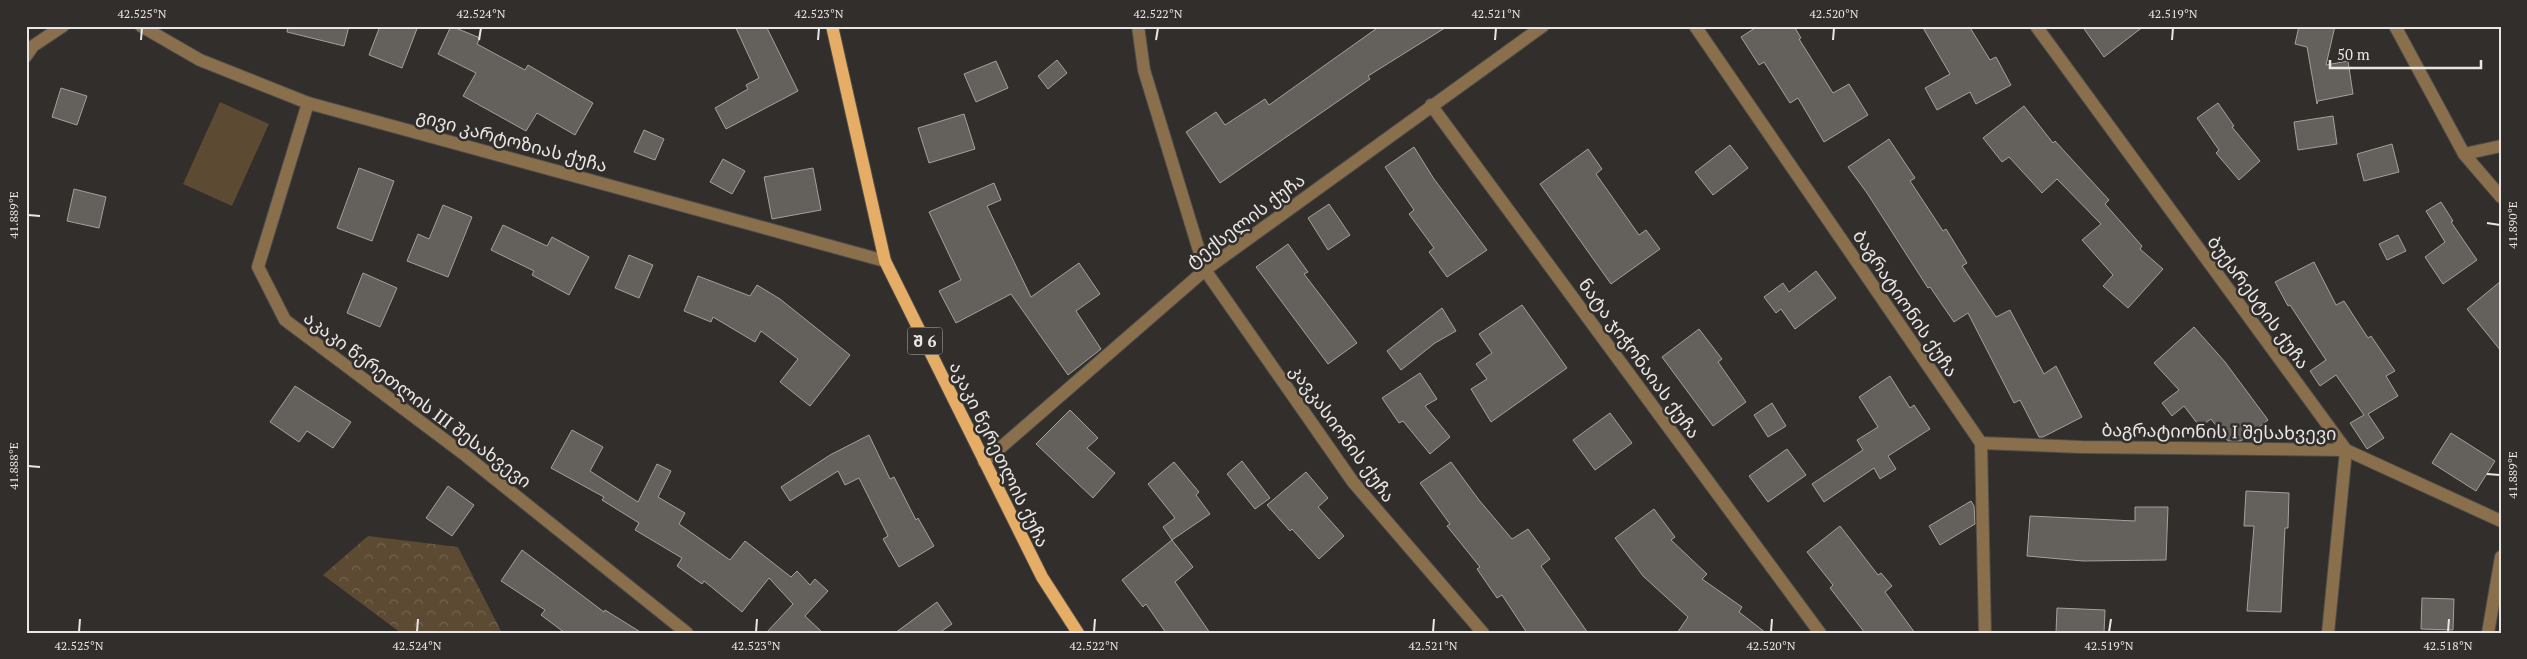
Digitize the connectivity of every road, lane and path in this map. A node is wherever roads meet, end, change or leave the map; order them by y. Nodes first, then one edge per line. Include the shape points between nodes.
1 (63, 26) edge
2 (141, 26) edge
3 (832, 26) edge
4 (1138, 26) edge
5 (1543, 26) edge
6 (1695, 26) edge
7 (2036, 26) edge
8 (2395, 26) edge
9 (26, 56) edge
10 (308, 103) junction
11 (1431, 105) junction
12 (2501, 146) edge
13 (2464, 154) junction
14 (2501, 197) edge
15 (885, 260) junction
16 (1204, 270) junction
17 (1981, 443) junction
18 (2346, 450) junction
19 (984, 462) junction
20 (2501, 521) edge
21 (2501, 557) edge
22 (687, 633) edge
23 (1078, 633) edge
24 (1483, 633) edge
25 (1820, 633) edge
26 (1985, 633) edge
27 (2328, 633) edge
28 (2488, 633) edge

1 - 9 street via 33,46
2 - 10 street, გივი კარტოზიას ქუჩა via 200,60
3 - 15 main road, აკაკი წერეთლის ქუჩა / შ 6
4 - 16 street, კავკასიონის ქუჩა via 1144,70
5 - 11 street, ტექსელის ქუჩა
6 - 17 street, ბაგრატიონის ქუჩა
7 - 18 street, ბუქარესტის ქუჩა
8 - 13 street
10 - 15 street, გივი კარტოზიას ქუჩა
10 - 22 street, აკაკი წერეთლის III შესახვევი via 258,267 285,320 465,455
11 - 16 street, ტექსელის ქუჩა
11 - 25 street, ნატა ჯიჭონაიას ქუჩა
12 - 13 street
13 - 14 street
15 - 19 main road, აკაკი წერეთლის ქუჩა / შ 6
16 - 19 street, ტექსელის ქუჩა
16 - 24 street, კავკასიონის ქუჩა via 1354,482
17 - 18 street, ბაგრატიონის I შესახვევი
17 - 26 street
18 - 20 street, ბაგრატიონის I შესახვევი
18 - 27 street
19 - 23 main road, აკაკი წერეთლის ქუჩა / შ 6 via 1042,577
21 - 28 street

